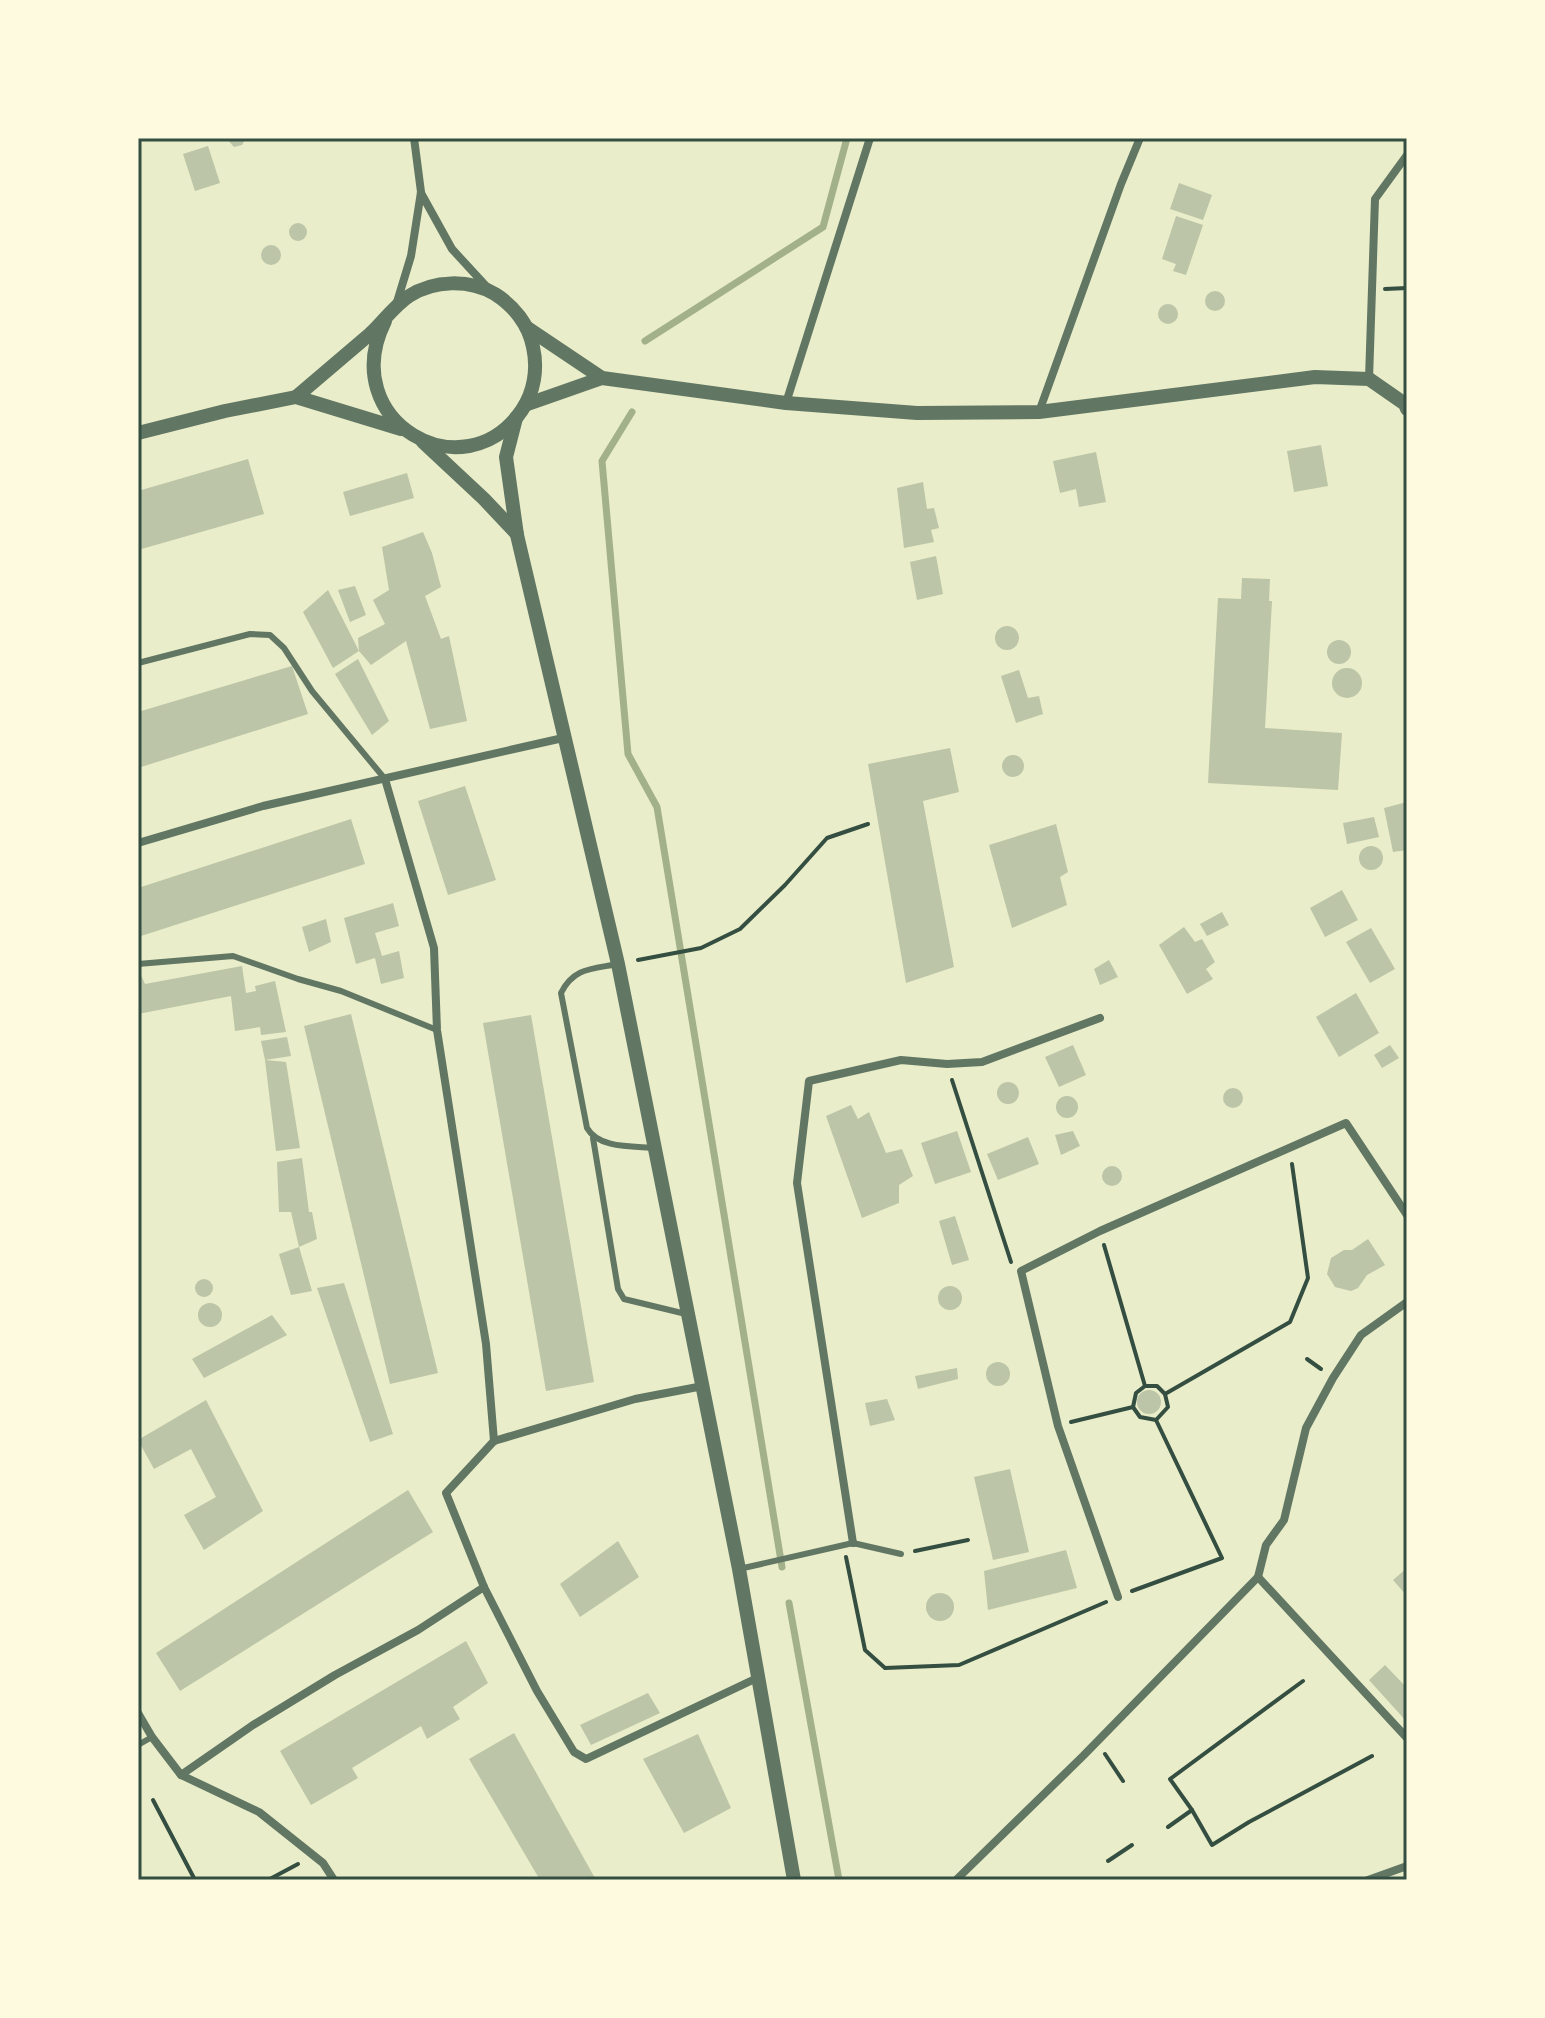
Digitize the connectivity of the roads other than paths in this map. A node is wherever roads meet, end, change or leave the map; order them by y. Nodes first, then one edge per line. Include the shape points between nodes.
1 (414, 138) edge
2 (870, 138) edge
3 (1140, 138) edge
4 (1407, 155) edge
5 (421, 192) junction
6 (492, 292) junction
7 (396, 307) junction
8 (385, 321) junction
9 (526, 327) junction
10 (602, 378) junction
11 (1369, 379) junction
12 (296, 397) junction
13 (786, 403) junction
14 (525, 405) junction
15 (1407, 409) edge
16 (1039, 412) junction
17 (516, 418) junction
18 (405, 431) junction
19 (138, 433) edge
20 (420, 440) junction
21 (517, 535) junction
22 (138, 663) edge
23 (563, 738) junction
24 (385, 779) junction
25 (138, 843) edge
26 (138, 964) edge
27 (618, 964) junction
28 (1100, 1018) dead end
29 (437, 1030) junction
30 (593, 1138) junction
31 (655, 1148) junction
32 (1407, 1215) edge
33 (1407, 1302) edge
34 (689, 1315) junction
35 (703, 1386) junction
36 (494, 1441) junction
37 (849, 1544) junction
38 (901, 1554) road end
39 (739, 1569) junction
40 (1258, 1577) junction
41 (484, 1587) junction
42 (1118, 1597) road end
43 (757, 1678) junction
44 (138, 1713) edge
45 (152, 1737) junction
46 (1407, 1738) edge
47 (138, 1745) edge
48 (181, 1775) junction
49 (1407, 1866) edge
50 (334, 1880) edge
51 (794, 1880) edge
52 (956, 1880) edge
53 (1368, 1880) edge

1 - 5 street
2 - 13 street
3 - 16 street
4 - 11 street via 1375,199
5 - 6 street via 452,249
5 - 7 street
6 - 7 street via 441,284
6 - 9 street
7 - 8 street
8 - 12 street
8 - 18 street via 373,354 374,380 382,405
9 - 10 street
9 - 14 street via 535,366
10 - 13 street
10 - 14 street
11 - 15 street
11 - 16 street via 1315,377
12 - 18 street
12 - 19 street
13 - 16 street via 917,413
14 - 17 street
17 - 20 street via 472,445
17 - 21 street via 506,457
18 - 20 street
20 - 21 street
21 - 23 street
22 - 24 lane via 250,634 270,635
23 - 24 street
23 - 27 street
24 - 25 street via 263,806
24 - 29 street via 434,948
26 - 29 lane via 233,956
27 - 30 lane via 579,972 561,993
27 - 31 street
28 - 37 street via 982,1062 901,1060 809,1081 797,1183
29 - 36 street via 486,1344
30 - 31 lane
30 - 34 lane via 618,1289 624,1299
31 - 34 street
32 - 42 street via 1346,1123 1021,1271 1058,1426
33 - 40 street via 1361,1335 1333,1378 1306,1428 1284,1520 1266,1545
34 - 35 street
35 - 36 street via 635,1399
35 - 39 street
36 - 41 street via 446,1493
37 - 38 lane
37 - 39 lane
39 - 43 street
40 - 46 street
40 - 52 street
41 - 43 street via 537,1691 574,1752 586,1759
41 - 48 street via 253,1725
43 - 51 street
44 - 45 street
45 - 47 lane
45 - 48 street
48 - 50 street via 259,1812 323,1863
49 - 53 street

